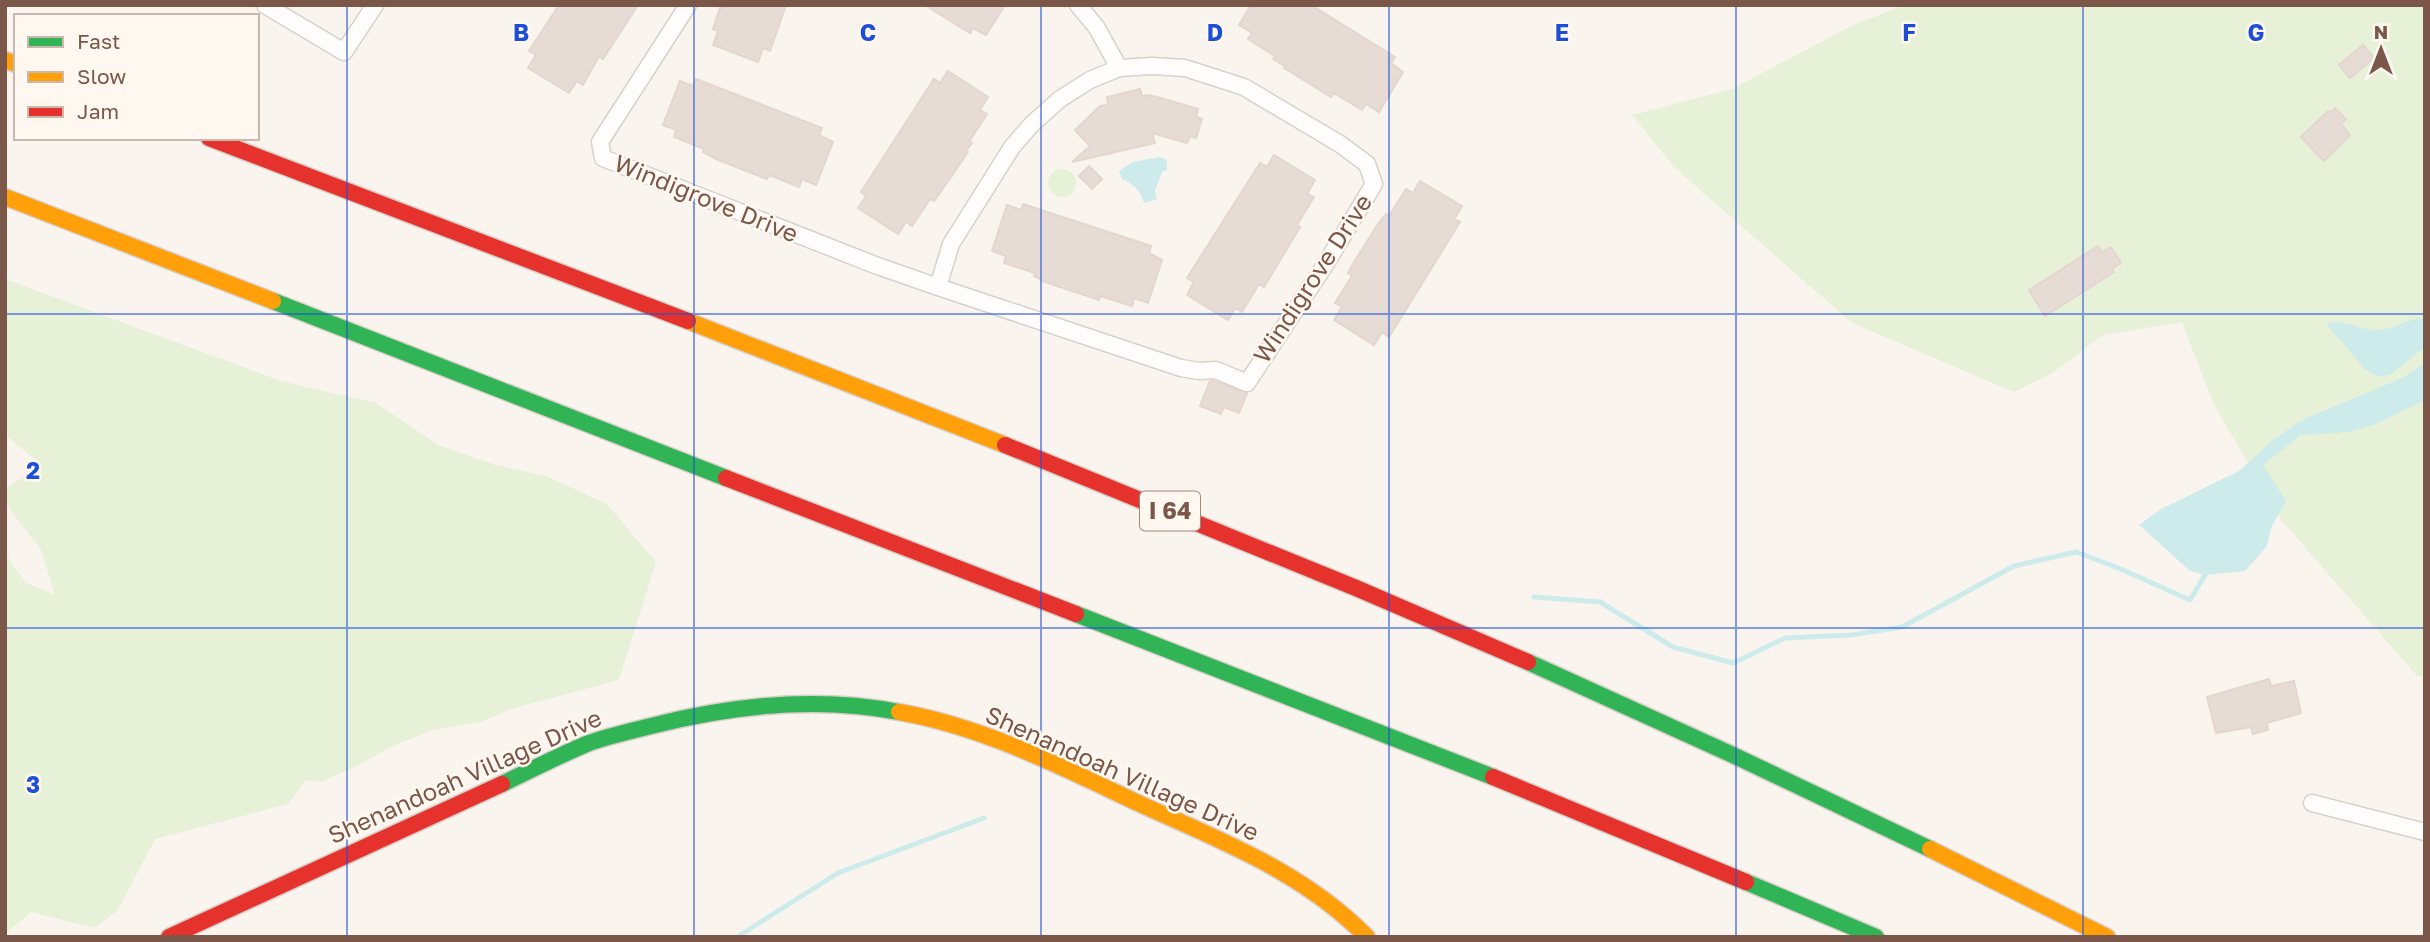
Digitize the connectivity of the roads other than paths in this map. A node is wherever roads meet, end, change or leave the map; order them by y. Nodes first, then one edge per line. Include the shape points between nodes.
1 (265, 5) edge
2 (375, 5) edge
3 (688, 5) edge
4 (1078, 5) edge
5 (1119, 68) junction
6 (214, 140) edge
7 (5, 197) edge
8 (937, 287) junction
9 (2312, 803) dead end
10 (2425, 832) edge
11 (169, 937) edge
12 (1367, 937) edge
13 (1876, 937) edge
14 (2108, 937) edge

1 - 2 street via 344,52
3 - 8 street, Windigrove Drive via 600,142 603,158
4 - 5 street
5 - 8 street, Windigrove Drive via 1060,99 1012,147 951,244
5 - 8 street, Windigrove Drive via 1185,68 1244,87 1367,164 1374,184 1247,383 1216,370 1181,368
6 - 14 main road, I 64 via 1012,448 1362,590 1713,747
7 - 13 main road via 1424,749
9 - 10 street
11 - 12 main road, Shenandoah Village Drive via 590,743 683,719 800,702 833,702 912,714 1031,754 1285,873

